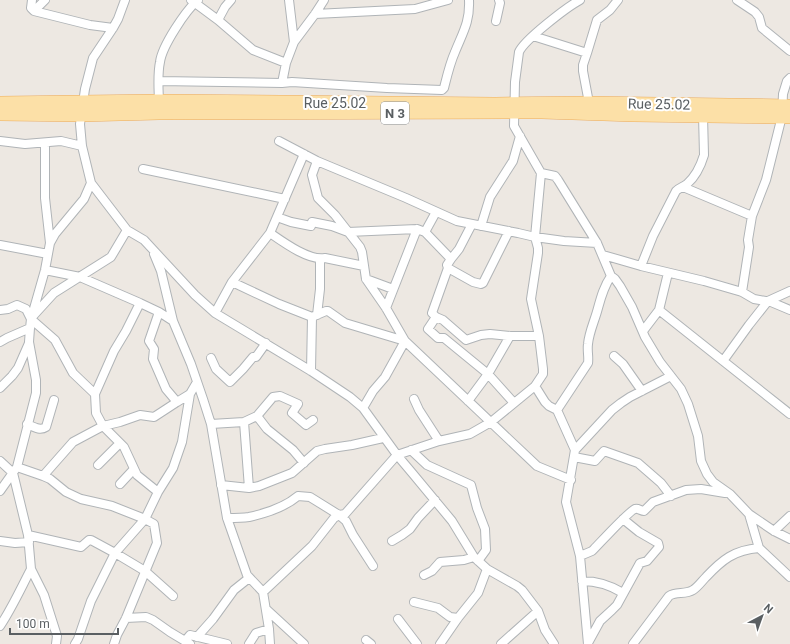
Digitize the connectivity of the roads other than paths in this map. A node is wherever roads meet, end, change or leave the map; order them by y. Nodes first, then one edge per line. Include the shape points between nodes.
1 (32, 0) edge
2 (45, 0) edge
3 (125, 0) edge
4 (231, 0) edge
5 (289, 0) edge
6 (324, 0) edge
7 (448, 0) edge
8 (469, 0) edge
9 (499, 0) edge
10 (580, 0) edge
11 (737, 0) edge
12 (194, 1) edge
13 (616, 1) edge
14 (432, 2) edge
15 (34, 11) junction
16 (315, 14) junction
17 (218, 20) junction
18 (496, 21) dead end
19 (113, 28) junction
20 (534, 36) junction
21 (294, 42) junction
22 (790, 51) edge
23 (587, 53) junction
24 (286, 63) junction
25 (790, 78) edge
26 (159, 81) junction
27 (282, 83) junction
28 (588, 103) junction
29 (0, 104) edge
30 (159, 107) junction
31 (82, 108) junction
32 (514, 108) junction
33 (786, 111) edge
34 (0, 114) edge
35 (703, 115) junction
36 (520, 136) junction
37 (0, 141) edge
38 (279, 141) dead end
39 (45, 143) junction
40 (82, 146) junction
41 (304, 154) junction
42 (317, 161) junction
43 (143, 169) dead end
44 (541, 173) junction
45 (91, 183) junction
46 (683, 188) junction
47 (285, 199) junction
48 (436, 212) junction
49 (752, 216) junction
50 (277, 217) junction
51 (472, 224) junction
52 (481, 226) junction
53 (417, 229) junction
54 (127, 230) junction
55 (509, 231) junction
56 (348, 232) junction
57 (426, 232) junction
58 (270, 233) junction
59 (535, 237) junction
60 (50, 243) junction
61 (597, 243) junction
62 (0, 245) edge
63 (151, 248) junction
64 (48, 254) junction
65 (603, 255) junction
66 (320, 259) junction
67 (451, 259) junction
68 (364, 266) junction
69 (641, 266) junction
70 (448, 268) junction
71 (45, 270) junction
72 (668, 273) junction
73 (611, 276) junction
74 (80, 277) junction
75 (366, 279) junction
76 (232, 282) junction
77 (393, 289) junction
78 (790, 291) edge
79 (742, 292) junction
80 (768, 301) junction
81 (140, 303) junction
82 (386, 308) junction
83 (0, 310) edge
84 (659, 310) junction
85 (790, 310) edge
86 (159, 312) junction
87 (215, 312) junction
88 (315, 316) junction
89 (436, 317) junction
90 (31, 318) junction
91 (173, 321) junction
92 (30, 328) junction
93 (643, 331) junction
94 (510, 336) junction
95 (539, 336) junction
96 (405, 341) junction
97 (0, 342) edge
98 (29, 342) junction
99 (266, 343) junction
100 (614, 356) dead end
101 (211, 358) dead end
102 (723, 361) junction
103 (311, 371) junction
104 (488, 374) junction
105 (671, 376) junction
106 (197, 382) junction
107 (535, 386) junction
108 (0, 388) edge
109 (642, 391) junction
110 (96, 394) junction
111 (190, 394) junction
112 (414, 399) dead end
113 (54, 400) dead end
114 (468, 401) junction
115 (177, 402) junction
116 (514, 403) junction
117 (363, 408) junction
118 (557, 410) junction
119 (790, 414) edge
120 (257, 416) junction
121 (313, 420) dead end
122 (244, 422) junction
123 (491, 422) junction
124 (28, 424) junction
125 (211, 424) junction
126 (103, 426) junction
127 (384, 438) junction
128 (439, 440) junction
129 (120, 443) junction
130 (411, 450) junction
131 (574, 454) junction
132 (397, 455) junction
133 (0, 461) edge
134 (304, 463) junction
135 (98, 465) dead end
136 (134, 469) junction
137 (15, 470) junction
138 (43, 476) junction
139 (571, 480) junction
140 (120, 484) dead end
141 (221, 485) junction
142 (249, 488) junction
143 (0, 491) edge
144 (158, 492) junction
145 (730, 494) junction
146 (671, 496) junction
147 (435, 500) junction
148 (749, 514) junction
149 (339, 515) junction
150 (790, 516) edge
151 (227, 518) junction
152 (144, 519) junction
153 (623, 519) junction
154 (774, 531) junction
155 (28, 538) junction
156 (790, 539) edge
157 (0, 541) edge
158 (392, 541) dead end
159 (759, 548) junction
160 (115, 553) junction
161 (580, 556) junction
162 (476, 559) junction
163 (373, 566) dead end
164 (31, 569) junction
165 (487, 569) junction
166 (146, 571) junction
167 (424, 575) dead end
168 (790, 577) edge
169 (249, 578) junction
170 (582, 581) junction
171 (263, 592) junction
172 (623, 593) junction
173 (173, 596) dead end
174 (414, 602) dead end
175 (266, 608) junction
176 (538, 611) junction
177 (126, 618) junction
178 (458, 618) junction
179 (398, 619) dead end
180 (0, 626) edge
181 (269, 629) junction
182 (198, 637) junction
183 (187, 642) edge
184 (56, 644) edge
185 (75, 644) edge
186 (114, 644) edge
187 (227, 644) edge
188 (249, 644) edge
189 (270, 644) edge
190 (304, 644) edge
191 (418, 644) edge
192 (440, 644) edge
193 (501, 644) edge
194 (554, 644) edge
195 (588, 644) edge
196 (633, 644) edge

1 - 15 street via 31,8
2 - 15 street
3 - 19 street
4 - 17 street
5 - 21 street
6 - 16 street
7 - 14 street
8 - 27 street via 466,25 443,89
9 - 18 street
10 - 20 street
11 - 22 street via 755,12 762,28
12 - 17 street
12 - 26 street via 164,50 160,62
13 - 23 street via 610,10 597,20
14 - 16 street via 415,9
15 - 19 street
16 - 21 street
17 - 24 street via 253,50
19 - 31 street via 93,58
20 - 23 street
20 - 32 street via 519,52
21 - 24 street
23 - 28 street via 583,66
24 - 27 street
25 - 33 street via 783,94
26 - 27 street
26 - 30 street
28 - 32 main road, Rue 25.02 / N 3
28 - 33 main road, Rue 25.02 / N 3
29 - 31 main road, N 3
30 - 31 main road, N 3
30 - 32 main road, N 3
31 - 34 main road, N 3
31 - 40 street
32 - 35 main road, N 3 via 542,112
32 - 36 street via 514,126
33 - 35 main road, N 3
33 - 49 street via 766,180
35 - 46 street via 704,155 691,180
36 - 44 street
36 - 52 street via 514,161 490,197
37 - 39 street
38 - 41 street
39 - 40 street via 61,141
39 - 60 street via 44,198
40 - 45 street
41 - 42 street
41 - 47 street
42 - 48 street
42 - 56 street via 312,175 318,198 336,215
43 - 47 street
44 - 59 street
44 - 61 street via 555,176
45 - 54 street
45 - 60 street via 84,199
46 - 49 street
46 - 69 street via 676,192
47 - 50 street
48 - 51 street via 456,221
48 - 57 street
49 - 79 street
50 - 56 street via 311,226 312,222 332,226
50 - 58 street
51 - 52 street
51 - 67 street
52 - 55 street
53 - 56 street
53 - 57 street
53 - 77 street
54 - 63 street via 144,240
54 - 74 street via 111,257
55 - 59 street
55 - 70 street via 483,283 474,282
56 - 68 street via 360,247
57 - 67 street
58 - 66 street via 296,251
58 - 76 street
59 - 61 street
59 - 95 street via 538,253 531,299
60 - 64 street
61 - 65 street
62 - 64 street
63 - 87 street via 195,295
63 - 91 street via 161,271
64 - 71 street
65 - 69 street
65 - 73 street
66 - 68 street
66 - 88 street via 320,289
67 - 70 street
68 - 75 street
69 - 72 street
70 - 89 street via 432,313
71 - 74 street
71 - 90 street
72 - 79 street
72 - 84 street
73 - 93 street via 620,286
73 - 118 street via 601,295 592,324 587,349 588,363
74 - 81 street
74 - 90 street via 54,293
75 - 77 street
75 - 82 street
76 - 87 street
76 - 88 street via 279,304
77 - 82 street
78 - 80 street
79 - 80 street via 754,299
80 - 85 street
80 - 102 street
81 - 86 street
81 - 110 street via 114,351
82 - 96 street
83 - 90 street via 17,305 26,309
84 - 93 street
84 - 102 street
86 - 91 street
86 - 115 street via 149,341 166,389
87 - 99 street
88 - 96 street via 326,310 344,323
88 - 103 street
89 - 94 street via 466,340 490,334
89 - 104 street via 428,329 438,338 444,338
90 - 92 street
90 - 110 street via 55,340 73,373
91 - 106 street
92 - 97 street
92 - 98 street
93 - 105 street
94 - 95 street
94 - 104 street
95 - 107 street via 543,374
96 - 114 street
96 - 117 street via 385,377 373,390
98 - 108 street via 18,368
98 - 124 street via 36,393
99 - 101 street via 256,357 253,357 230,382 216,369
99 - 103 street
100 - 109 street
102 - 119 street
103 - 117 street
104 - 114 street
104 - 116 street
105 - 109 street
105 - 145 street via 688,404 698,436 703,468 713,482
106 - 111 street
106 - 125 street
107 - 116 street
107 - 118 street via 545,402
109 - 131 street via 612,410
110 - 126 street via 96,413
111 - 115 street
111 - 144 street via 181,448 173,468
112 - 128 street
113 - 124 street via 46,427 38,429
114 - 123 street
115 - 126 street via 154,417 140,415
116 - 123 street
117 - 127 street
118 - 131 street
120 - 121 street via 273,397 280,396 298,404 292,413 306,426
120 - 122 street
120 - 134 street via 267,429 293,450
122 - 125 street
122 - 142 street
123 - 128 street via 470,434
123 - 139 street via 536,466
124 - 137 street
125 - 141 street
126 - 129 street
126 - 138 street via 73,442
127 - 132 street
127 - 134 street via 326,449 317,452
128 - 130 street
129 - 135 street
129 - 136 street
130 - 132 street
130 - 162 street via 427,465 471,485 485,529 486,550
131 - 139 street
131 - 146 street via 594,462 604,451 638,463 661,483
132 - 147 street
132 - 149 street via 345,514
133 - 137 street
134 - 142 street via 292,473
136 - 140 street
136 - 144 street via 137,475
137 - 138 street
137 - 143 street
137 - 155 street
138 - 152 street via 66,492
139 - 161 street via 566,502
141 - 142 street
141 - 151 street
144 - 152 street
145 - 146 street via 701,489 686,490
145 - 148 street
146 - 153 street via 652,503 642,512 634,509
147 - 158 street via 410,529
147 - 162 street
148 - 154 street
148 - 159 street
149 - 151 street via 310,497 298,496 263,513
149 - 163 street
149 - 171 street via 331,521 312,546
150 - 154 street
151 - 169 street
152 - 160 street
152 - 166 street via 154,524 157,543
153 - 161 street via 592,551
153 - 172 street via 659,546 647,561 641,562
154 - 156 street
155 - 157 street via 16,543
155 - 160 street via 81,547 91,540
155 - 164 street
159 - 168 street
159 - 196 street via 730,556 694,590 669,596
160 - 166 street
160 - 185 street via 91,601
161 - 170 street
162 - 165 street
162 - 167 street via 440,562
164 - 180 street
164 - 184 street via 44,595 57,636
165 - 176 street via 522,590
165 - 178 street via 478,594
166 - 173 street
166 - 177 street
169 - 171 street
169 - 182 street via 234,590
170 - 172 street via 605,584
170 - 195 street
171 - 175 street
172 - 195 street via 617,605 600,621
174 - 178 street via 438,608 450,617
175 - 181 street
175 - 190 street
176 - 193 street
176 - 194 street
177 - 183 street via 146,617
177 - 186 street
178 - 192 street
179 - 191 street
181 - 188 street via 256,633
181 - 189 street
182 - 183 street via 190,635
182 - 187 street

